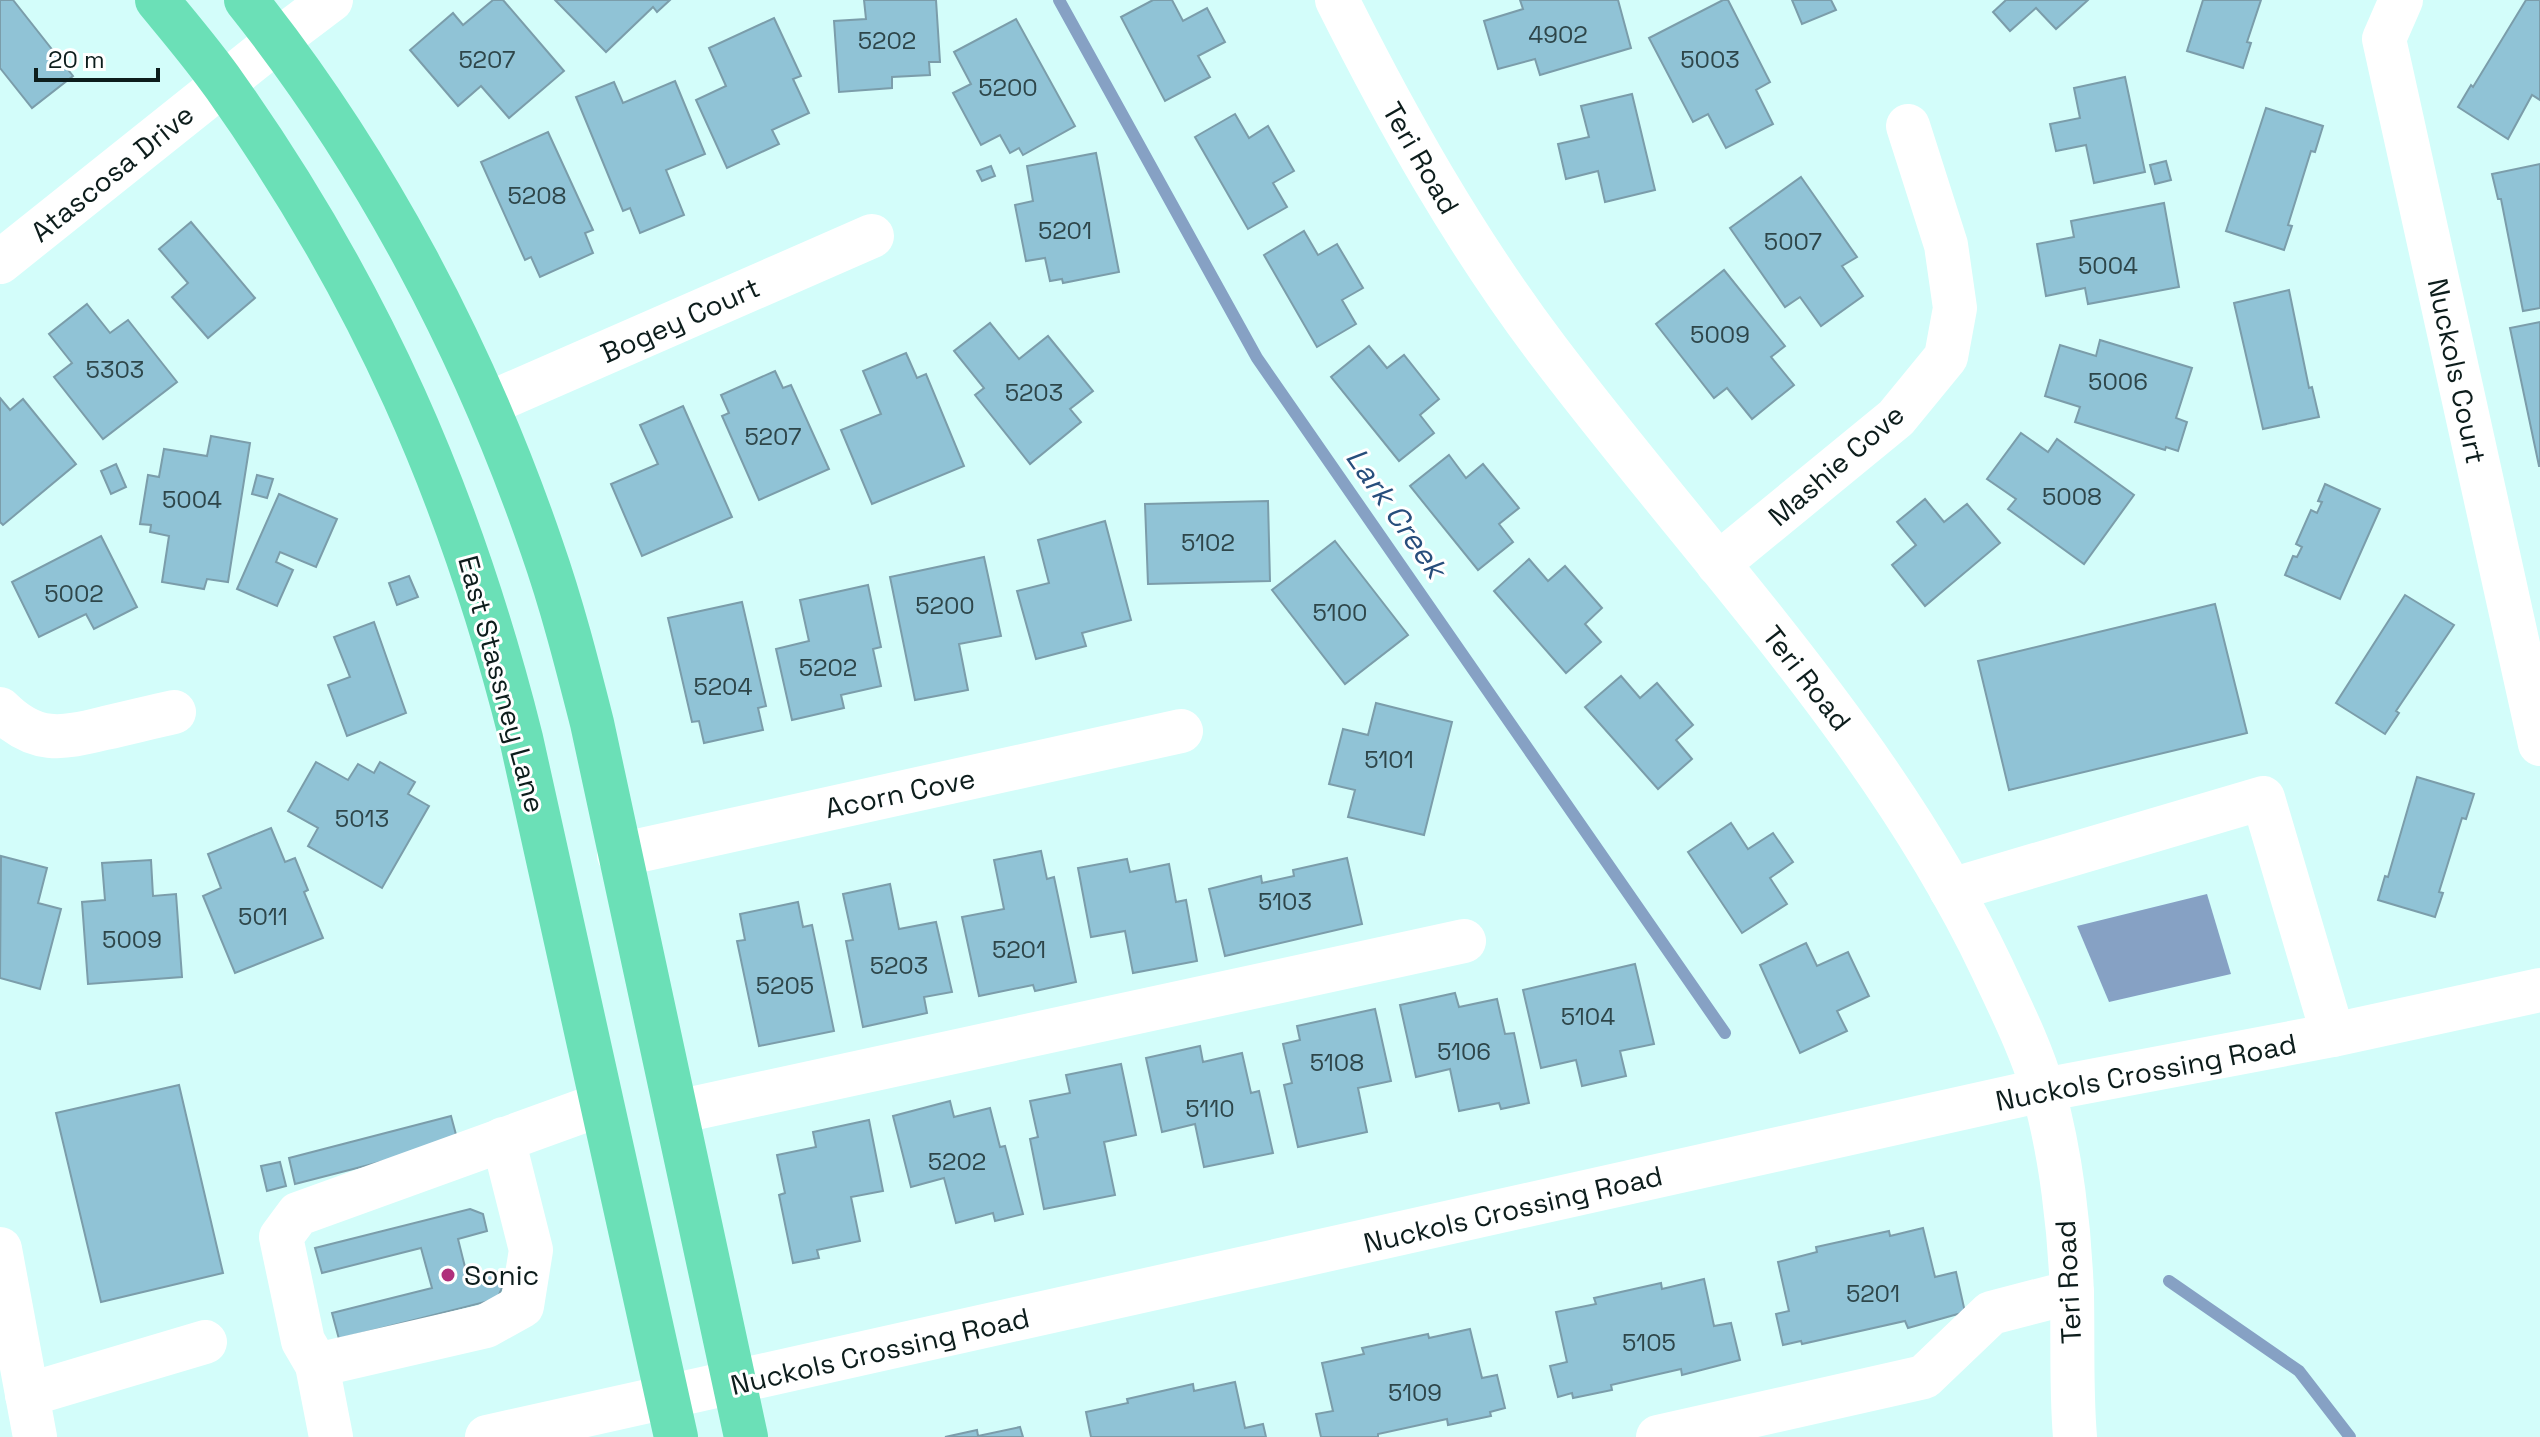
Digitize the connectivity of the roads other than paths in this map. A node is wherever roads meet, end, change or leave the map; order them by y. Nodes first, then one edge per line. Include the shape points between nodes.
1 (157, 0) edge
2 (246, 0) edge
3 (331, 0) edge
4 (1337, 0) edge
5 (2401, 0) edge
6 (278, 40) junction
7 (224, 83) junction
8 (1908, 126) dead end
9 (872, 236) dead end
10 (0, 262) edge
11 (488, 404) junction
12 (1718, 564) junction
13 (0, 709) edge
14 (174, 712) dead end
15 (1181, 731) dead end
16 (2540, 744) edge
17 (619, 855) junction
18 (1951, 890) junction
19 (1464, 941) dead end
20 (2540, 990) edge
21 (2333, 1035) junction
22 (2043, 1090) junction
23 (602, 1104) junction
24 (677, 1112) junction
25 (503, 1139) junction
26 (0, 1249) edge
27 (2072, 1292) junction
28 (205, 1342) dead end
29 (317, 1365) junction
30 (734, 1384) junction
31 (31, 1416) edge
32 (672, 1418) edge
33 (331, 1437) edge
34 (487, 1437) edge
35 (746, 1437) edge
36 (1658, 1437) edge
37 (2075, 1437) edge

1 - 7 main road, East Stassney Lane
2 - 6 main road
3 - 6 street, Atascosa Drive
4 - 12 street, Teri Road via 1431,178 1486,265
5 - 16 street, Nuckols Court via 2384,39
6 - 7 street, Atascosa Drive
6 - 11 main road via 406,242
7 - 10 street, Atascosa Drive
7 - 23 main road, East Stassney Lane via 348,281 402,388 450,502 500,657
8 - 12 street, Mashie Cove via 1946,245 1955,308 1946,357 1896,418
9 - 11 street, Bogey Court
11 - 17 main road via 569,634
12 - 18 street, Teri Road via 1882,776
13 - 14 street via 31,732 65,738
15 - 17 street, Acorn Cove
17 - 24 main road
18 - 21 street via 2263,798
18 - 22 street, Teri Road via 2016,1020
19 - 24 street
20 - 21 street, Nuckols Crossing Road
21 - 22 street, Nuckols Crossing Road
22 - 27 street, Teri Road via 2063,1186
22 - 30 street, Nuckols Crossing Road
23 - 25 street
23 - 32 main road, East Stassney Lane
24 - 30 main road
25 - 29 street via 298,1214 281,1237 303,1341
25 - 29 street via 531,1250 522,1306 486,1326
26 - 31 street
27 - 36 street via 1991,1313 1924,1377
27 - 37 street, Teri Road
28 - 31 street
29 - 33 street
30 - 32 street, Nuckols Crossing Road
30 - 35 main road
32 - 34 street, Nuckols Crossing Road

